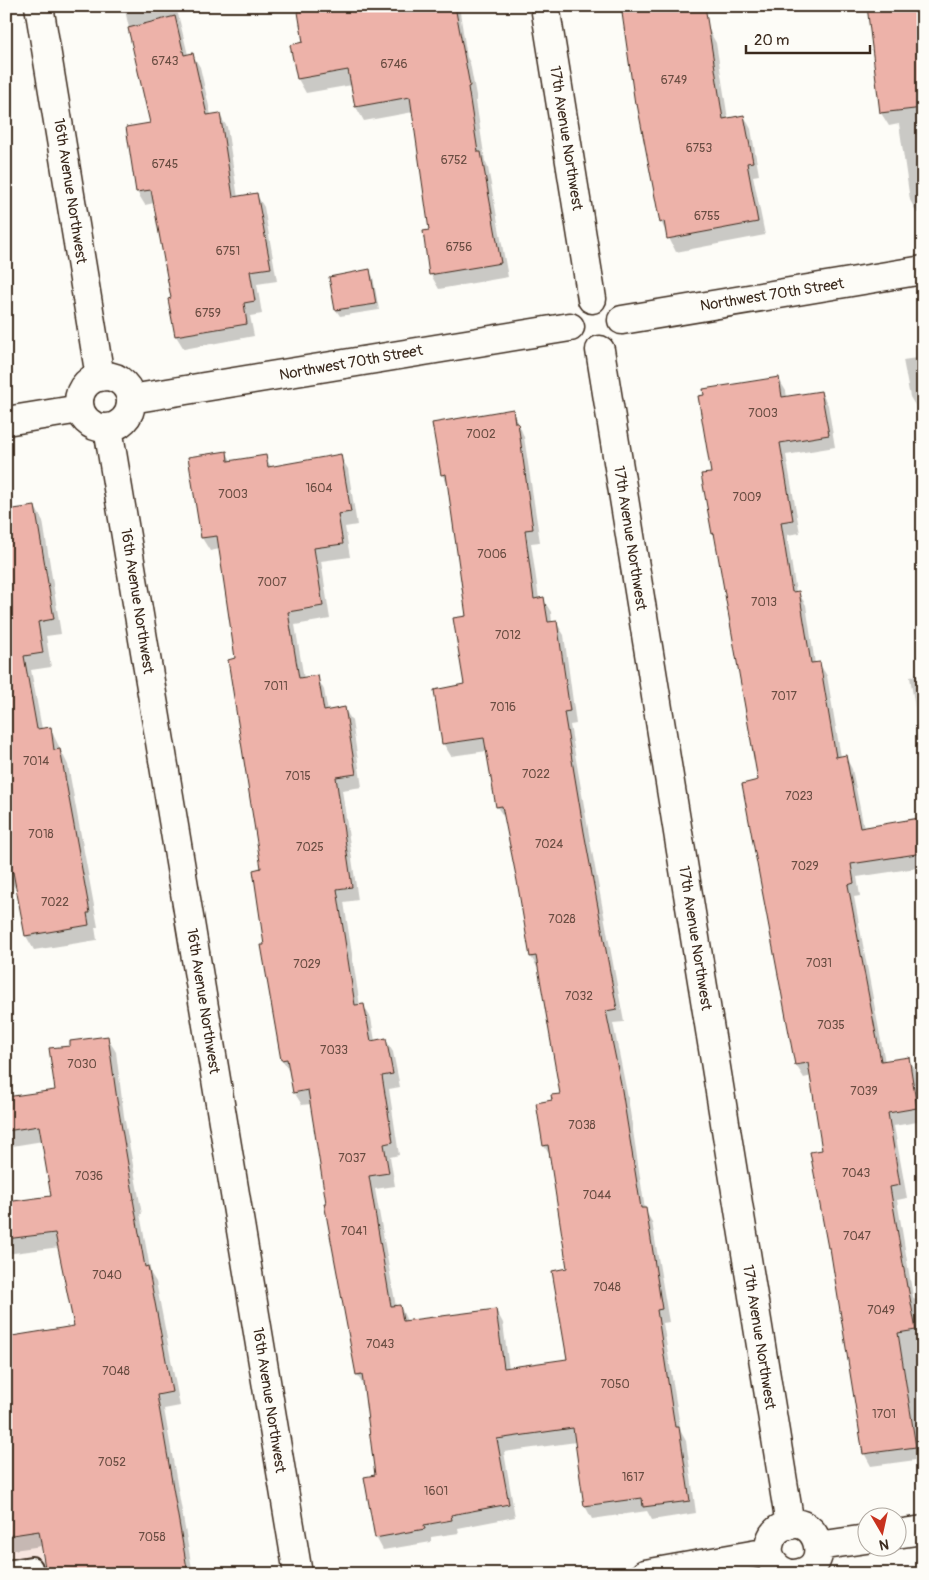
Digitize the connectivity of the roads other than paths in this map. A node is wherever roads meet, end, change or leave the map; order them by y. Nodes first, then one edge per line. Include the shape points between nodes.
1 (39, 6) edge
2 (545, 6) edge
3 (923, 270) edge
4 (592, 299) junction
5 (622, 320) junction
6 (570, 327) junction
7 (600, 350) junction
8 (100, 377) junction
9 (132, 400) junction
10 (80, 409) junction
11 (6, 421) edge
12 (108, 428) junction
13 (790, 1525) junction
14 (923, 1530) edge
15 (906, 1533) edge
16 (856, 1540) edge
17 (818, 1546) junction
18 (768, 1552) junction
19 (31, 1568) dead end
20 (6, 1572) edge
21 (298, 1574) edge
22 (644, 1574) edge
23 (790, 1574) edge
24 (794, 1574) edge
25 (799, 1574) edge

1 - 8 street, 16th Avenue Northwest
2 - 4 street, 17th Avenue Northwest
3 - 5 street, Northwest 70th Street
4 - 5 street via 612,303 618,308
4 - 6 street via 574,309
5 - 7 street via 622,333 618,340
6 - 7 street via 578,343 594,351
6 - 9 street, Northwest 70th Street
7 - 13 street, 17th Avenue Northwest
8 - 9 street via 121,381
8 - 10 street via 84,387 80,395
9 - 12 street via 127,418
10 - 11 street
10 - 12 street via 94,426
12 - 21 street, 16th Avenue Northwest
13 - 17 street via 808,1529 814,1534
13 - 18 street via 772,1535
14 - 15 street
16 - 17 street
17 - 25 street via 813,1565
18 - 22 street
18 - 23 street via 776,1567
19 - 20 lane
24 - 25 street

